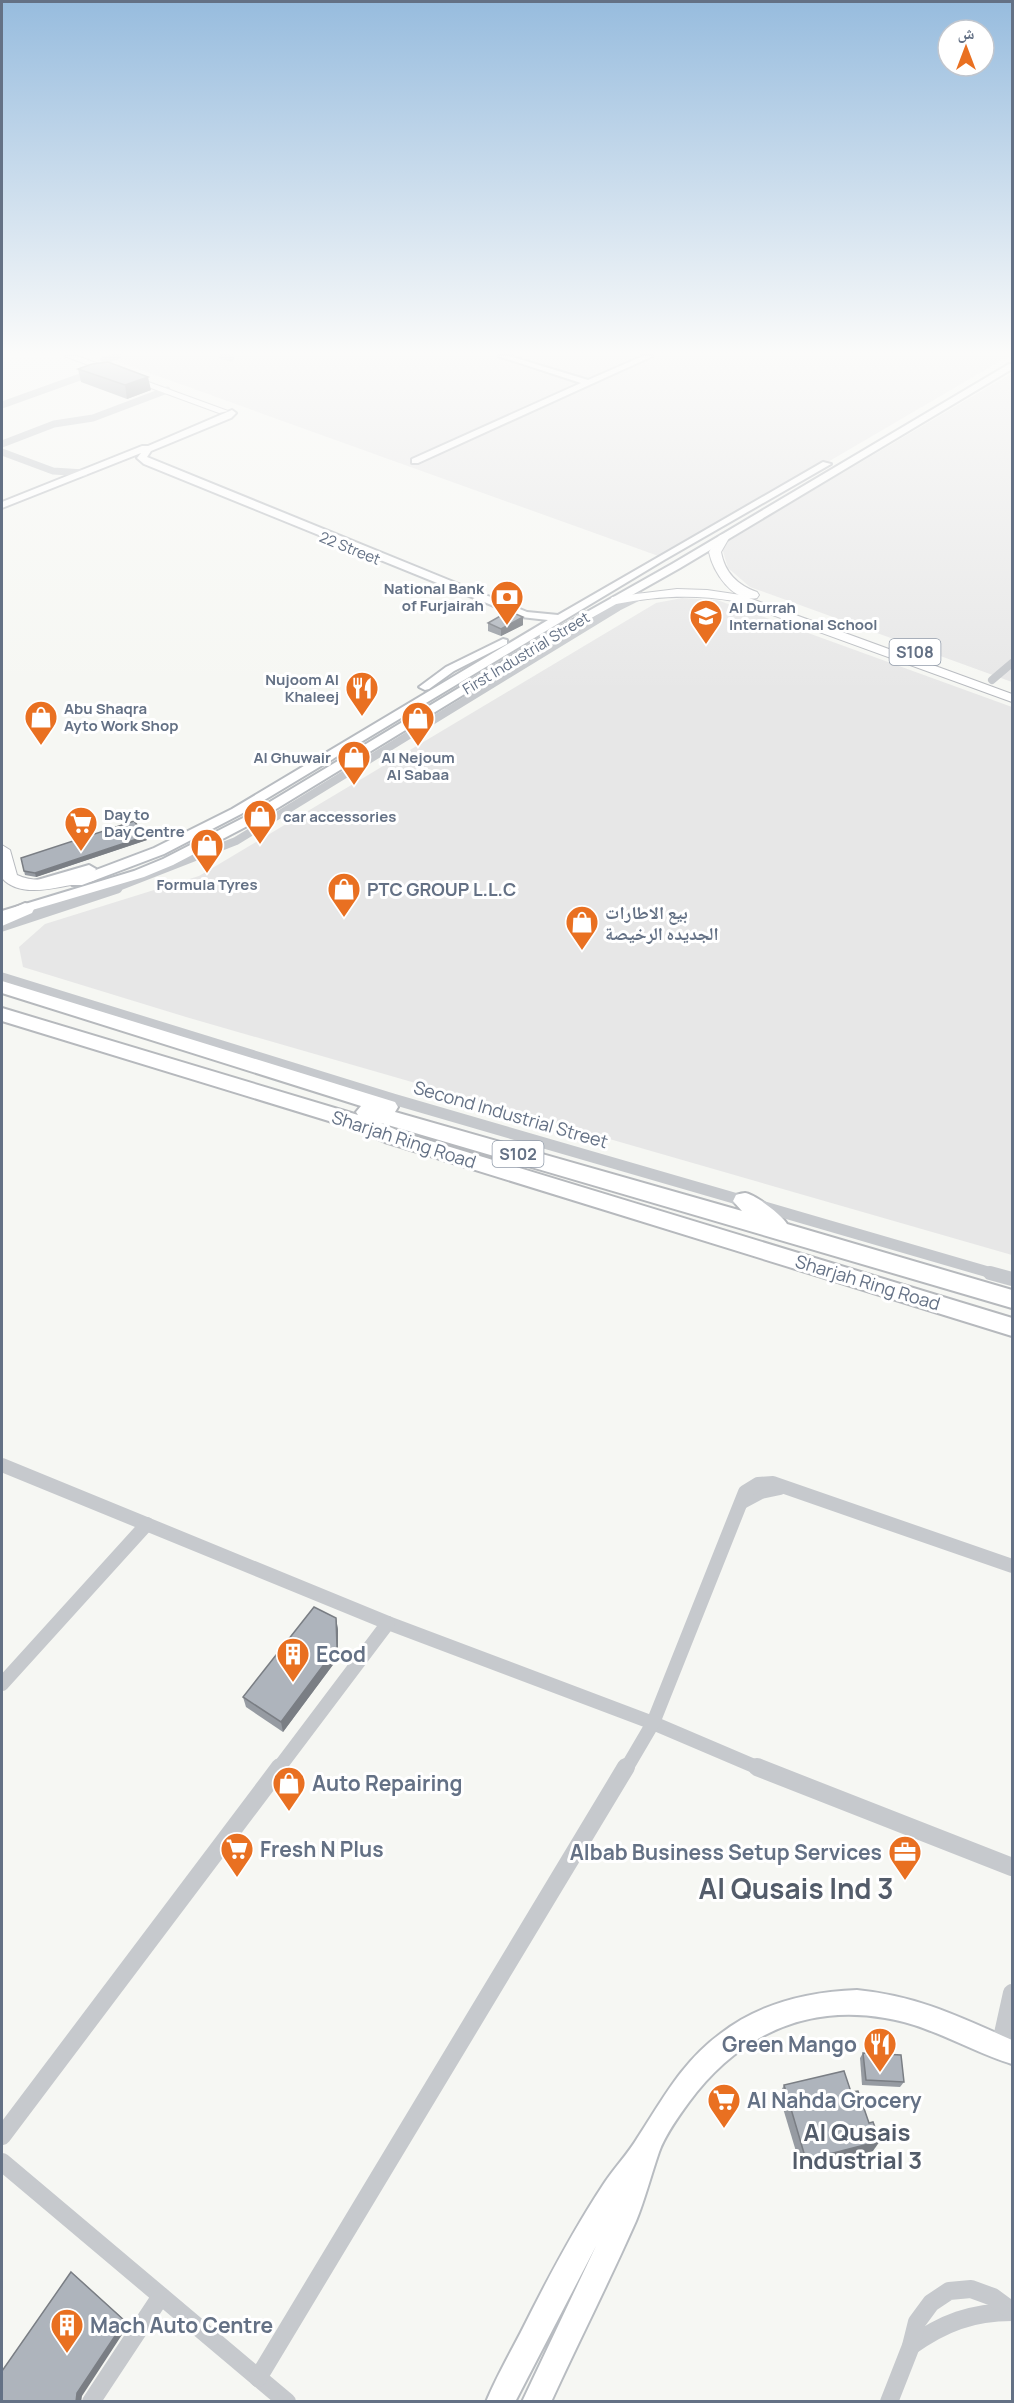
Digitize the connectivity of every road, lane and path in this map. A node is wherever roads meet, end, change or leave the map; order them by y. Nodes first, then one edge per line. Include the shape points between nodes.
1 (45, 468) edge
2 (99, 468) edge
3 (107, 468) edge
4 (150, 468) edge
5 (162, 468) edge
6 (820, 468) edge
7 (840, 468) edge
8 (53, 471) junction
9 (84, 473) junction
10 (55, 484) junction
11 (2, 505) edge
12 (2, 512) edge
13 (723, 538) junction
14 (628, 578) junction
15 (645, 594) junction
16 (740, 594) junction
17 (616, 600) junction
18 (560, 617) junction
19 (544, 618) junction
20 (532, 625) junction
21 (1012, 663) edge
22 (504, 672) junction
23 (992, 680) junction
24 (1012, 687) edge
25 (1012, 698) edge
26 (448, 711) junction
27 (418, 718) junction
28 (284, 772) junction
29 (327, 773) junction
30 (276, 789) junction
31 (312, 796) junction
32 (194, 835) junction
33 (171, 836) junction
34 (2, 850) edge
35 (161, 872) junction
36 (139, 874) junction
37 (91, 878) junction
38 (30, 886) junction
39 (2, 904) edge
40 (25, 909) joint
41 (2, 918) edge
42 (2, 926) edge
43 (2, 978) edge
44 (2, 987) edge
45 (7, 1013) edge
46 (464, 1138) junction
47 (744, 1201) junction
48 (790, 1234) junction
49 (1012, 1280) edge
50 (1012, 1299) edge
51 (1012, 1327) edge
52 (2, 1466) edge
53 (147, 1524) junction
54 (1012, 1566) edge
55 (388, 1623) junction
56 (2, 1684) edge
57 (654, 1723) junction
58 (1012, 1866) edge
59 (1012, 1993) edge
60 (1006, 2050) edge
61 (2, 2136) edge
62 (648, 2146) junction
63 (2, 2162) edge
64 (161, 2296) junction
65 (1012, 2312) edge
66 (258, 2378) junction
67 (91, 2402) edge
68 (287, 2402) edge
69 (500, 2402) edge
70 (536, 2402) edge
71 (889, 2402) edge

1 - 8 street
2 - 9 main road
3 - 12 main road
4 - 20 main road, 22 Street via 520,615
5 - 19 main road, 22 Street via 460,589 529,616
6 - 14 main road, First Industrial Street
7 - 13 main road, First Industrial Street
8 - 9 street
8 - 10 street via 57,477
9 - 10 main road
10 - 11 main road
13 - 16 main road via 715,548 717,563
13 - 17 main road, First Industrial Street
14 - 18 main road, First Industrial Street
14 - 19 main road via 606,582
15 - 16 main road
15 - 17 main road
15 - 22 street
16 - 23 main road, S108
16 - 25 main road, S108
17 - 22 main road, First Industrial Street
18 - 19 main road
18 - 30 main road, First Industrial Street
19 - 20 main road
20 - 28 main road via 450,669
21 - 23 street
22 - 26 street
22 - 27 main road, First Industrial Street
23 - 24 main road, S108
26 - 27 main road
26 - 31 street
27 - 29 main road, First Industrial Street
28 - 30 main road
28 - 33 main road
29 - 31 main road
29 - 36 main road, First Industrial Street via 249,820
30 - 32 main road, First Industrial Street
31 - 35 street via 236,841
32 - 33 main road
32 - 37 main road, First Industrial Street
33 - 38 main road via 103,864
34 - 38 main road via 10,878
35 - 36 main road
35 - 42 street
36 - 40 main road, First Industrial Street
37 - 38 main road
37 - 39 main road, First Industrial Street
40 - 41 highway
43 - 47 street, Second Industrial Street via 393,1099
44 - 46 highway via 426,1119
45 - 46 highway, Sharjah Ring Road / S102
45 - 51 highway, Sharjah Ring Road / S102 via 223,1097 393,1137
46 - 48 highway, Sharjah Ring Road / S102
47 - 48 highway
47 - 49 street, Second Industrial Street
48 - 50 highway, Sharjah Ring Road / S102
52 - 53 street
53 - 55 street
53 - 56 street
54 - 57 street via 783,1487 761,1492 742,1502
55 - 57 street
55 - 61 street
57 - 58 street
57 - 66 street
59 - 60 street
60 - 62 main road via 934,2019 891,2006 847,2002 802,2007 760,2022 722,2046 680,2095
62 - 69 main road via 597,2219
62 - 70 main road via 626,2212
63 - 64 street
64 - 66 street
64 - 67 street
65 - 71 street via 958,2317 934,2329 911,2346
66 - 68 street

